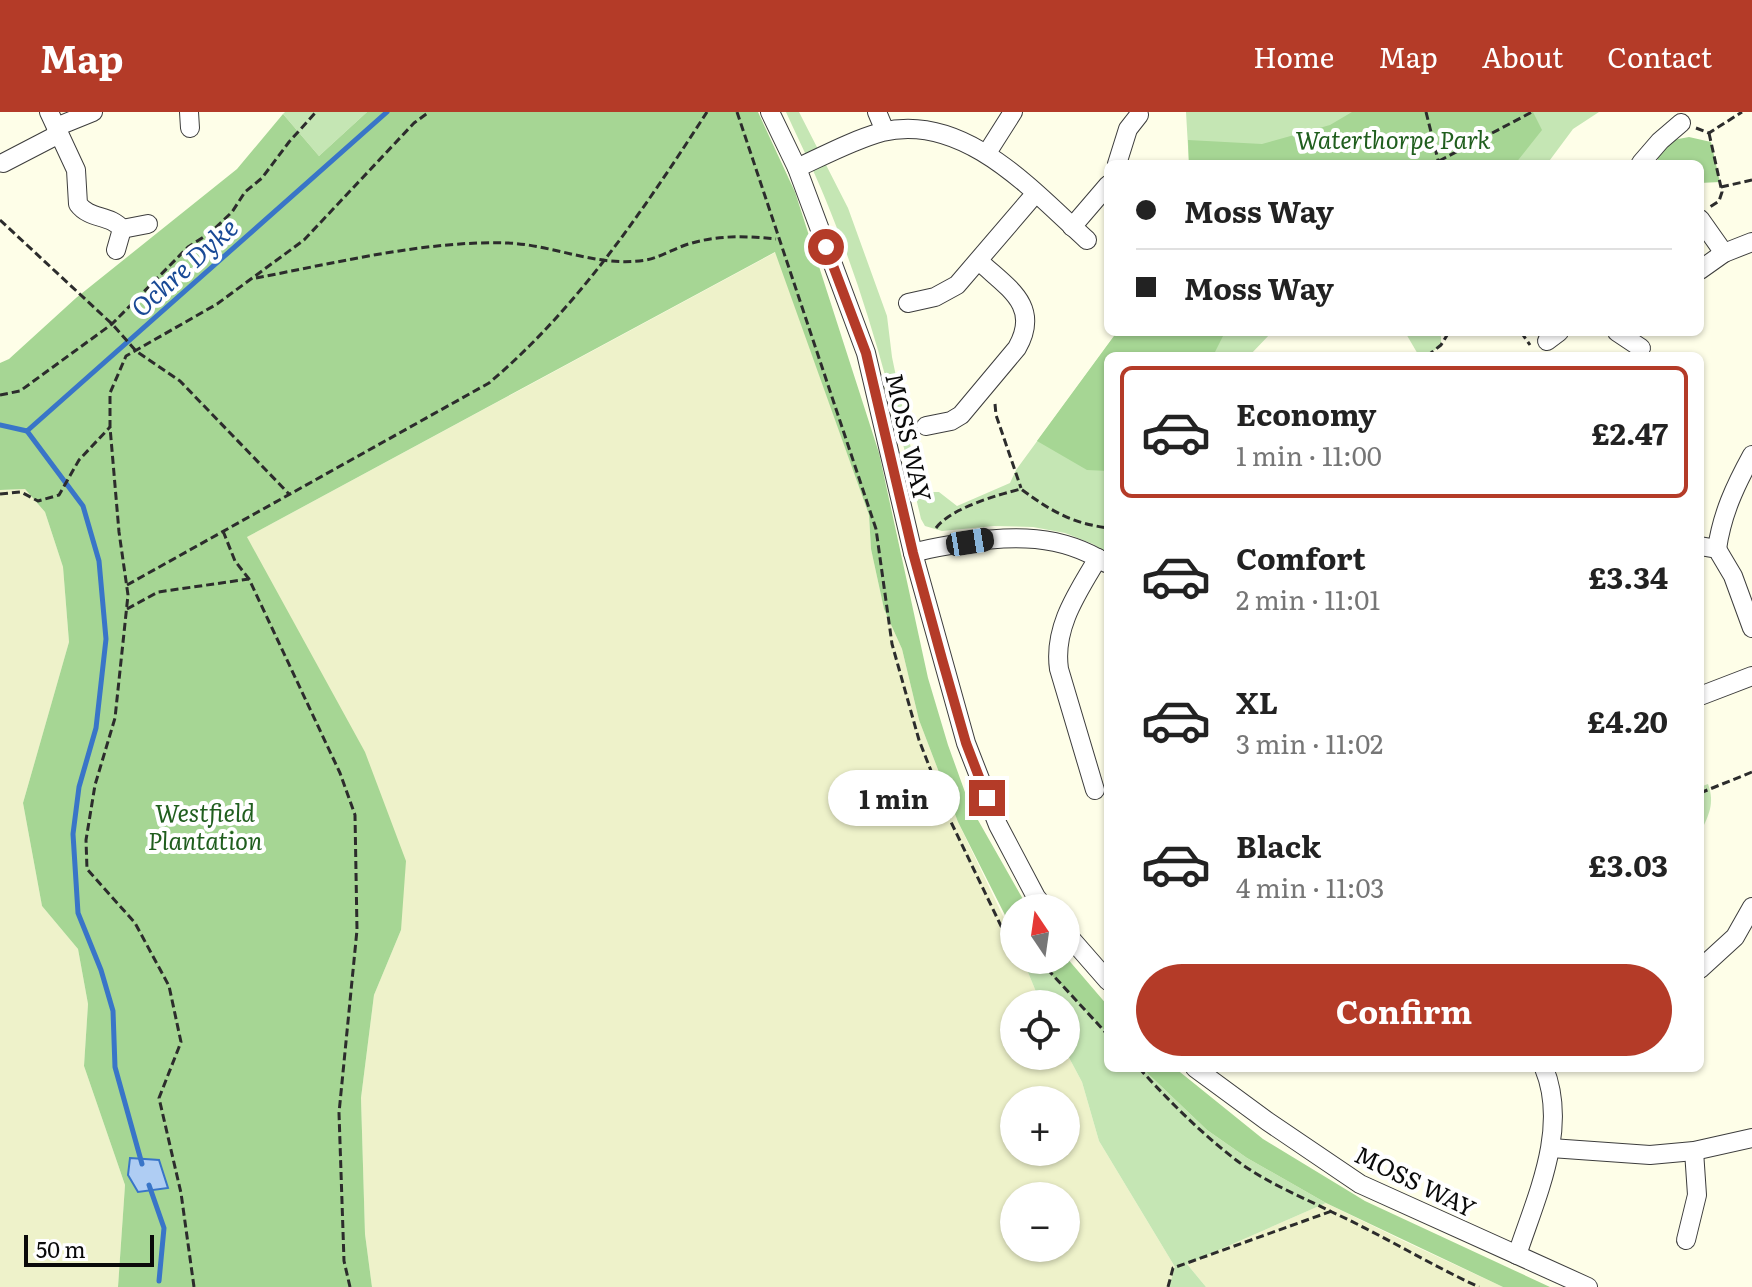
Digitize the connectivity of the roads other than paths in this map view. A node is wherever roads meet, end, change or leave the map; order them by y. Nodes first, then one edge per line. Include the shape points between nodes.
1 (93, 112) edge
2 (770, 112) edge
3 (877, 112) edge
4 (1013, 112) edge
5 (1139, 115) dead end
6 (1681, 123) road end
7 (55, 125) edge
8 (885, 131) junction
9 (987, 153) junction
10 (1118, 160) edge
11 (1640, 160) edge
12 (3, 163) dead end
13 (797, 168) junction
14 (1104, 190) edge
15 (1035, 194) junction
16 (1705, 214) edge
17 (148, 224) dead end
18 (1072, 227) junction
19 (122, 229) junction
20 (1087, 240) dead end
21 (1752, 242) edge
22 (116, 250) dead end
23 (1724, 253) junction
24 (980, 262) junction
25 (1704, 267) edge
26 (908, 303) dead end
27 (1625, 336) edge
28 (1643, 345) edge
29 (926, 426) dead end
30 (1752, 455) edge
31 (1708, 548) edge
32 (919, 551) junction
33 (1103, 561) edge
34 (1752, 628) edge
35 (1752, 676) edge
36 (1704, 694) edge
37 (1095, 790) dead end
38 (1034, 894) edge
39 (1752, 907) edge
40 (1080, 949) edge
41 (1704, 965) edge
42 (1104, 976) edge
43 (1200, 1072) edge
44 (1545, 1072) edge
45 (1752, 1138) edge
46 (1551, 1148) junction
47 (1694, 1151) junction
48 (1686, 1240) dead end
49 (1517, 1255) junction
50 (1588, 1287) edge

1 - 7 street
2 - 13 street, MOSS WAY
3 - 8 street
4 - 9 street
5 - 10 street via 1128,129
6 - 11 street
7 - 12 street
7 - 19 street via 76,170 78,204
8 - 9 street via 953,135
8 - 13 street
9 - 15 street
13 - 32 street, MOSS WAY via 866,353
14 - 18 street
15 - 18 street
15 - 24 street
16 - 23 street
17 - 19 street
18 - 20 street
19 - 22 street
21 - 23 street
23 - 25 street
24 - 26 street via 950,290
24 - 29 street via 1017,296 1026,314 1023,337 961,415
27 - 28 street
30 - 31 street
31 - 34 street via 1726,560
32 - 33 street via 992,538 1033,537 1066,543
32 - 38 street, MOSS WAY via 966,743 998,825
33 - 37 street via 1063,624 1057,656
35 - 36 street
39 - 41 street via 1735,937
40 - 42 street
43 - 49 street, MOSS WAY via 1360,1184
44 - 46 street via 1552,1099
45 - 47 street
46 - 47 street via 1650,1155
46 - 49 street
47 - 48 street via 1697,1195
49 - 50 street, MOSS WAY

